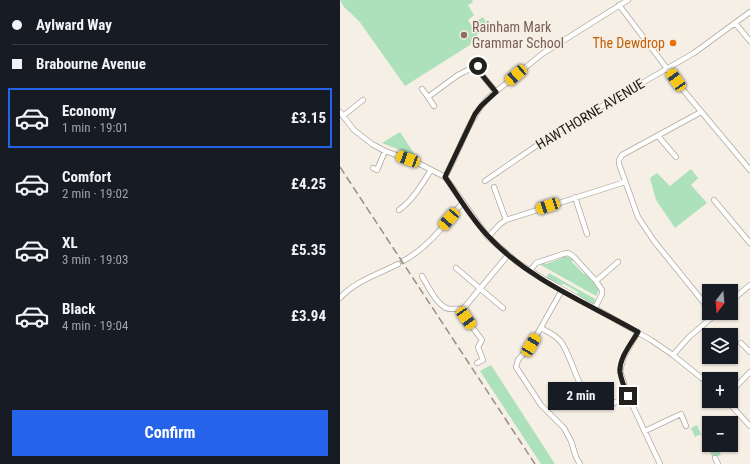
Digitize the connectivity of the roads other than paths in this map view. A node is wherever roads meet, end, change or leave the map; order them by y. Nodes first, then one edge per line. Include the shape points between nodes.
1 (628, 0) edge
2 (619, 6) junction
3 (750, 12) edge
4 (736, 23) junction
5 (750, 41) edge
6 (668, 68) junction
7 (422, 89) dead end
8 (496, 92) junction
9 (428, 97) junction
10 (363, 100) dead end
11 (434, 106) dead end
12 (702, 112) junction
13 (341, 114) edge
14 (658, 136) junction
15 (386, 151) junction
16 (676, 157) dead end
17 (373, 168) dead end
18 (431, 170) junction
19 (750, 170) edge
20 (445, 177) junction
21 (490, 178) junction
22 (485, 181) dead end
23 (625, 182) junction
24 (575, 197) junction
25 (714, 200) dead end
26 (463, 202) junction
27 (399, 210) dead end
28 (506, 220) junction
29 (587, 234) dead end
30 (488, 236) junction
31 (750, 243) edge
32 (508, 255) junction
33 (403, 261) dead end
34 (618, 262) dead end
35 (398, 264) dead end
36 (456, 268) dead end
37 (530, 271) junction
38 (422, 276) dead end
39 (596, 281) junction
40 (750, 285) edge
41 (480, 288) junction
42 (562, 290) junction
43 (738, 295) edge
44 (340, 298) edge
45 (702, 300) edge
46 (463, 308) junction
47 (503, 308) dead end
48 (595, 308) junction
49 (707, 320) edge
50 (541, 328) junction
51 (638, 332) junction
52 (741, 343) dead end
53 (750, 352) edge
54 (673, 355) junction
55 (477, 363) dead end
56 (750, 372) edge
57 (702, 378) edge
58 (738, 385) edge
59 (628, 396) junction
60 (678, 408) dead end
61 (733, 408) edge
62 (681, 414) junction
63 (686, 426) dead end
64 (750, 426) edge
65 (645, 431) junction
66 (715, 458) dead end
67 (580, 464) edge
68 (660, 464) edge
69 (718, 464) edge

1 - 2 street
2 - 6 street
2 - 8 street via 542,54
3 - 4 street, HAWTHORNE AVENUE
4 - 5 street
4 - 6 street, HAWTHORNE AVENUE via 696,52
6 - 12 street
6 - 21 street, HAWTHORNE AVENUE via 578,120
7 - 9 street
8 - 9 street via 482,75 478,63
8 - 20 street via 475,114
9 - 11 street
10 - 13 street
12 - 14 street
12 - 19 street
13 - 15 street via 362,137
14 - 16 street
14 - 23 street via 621,157 619,164
15 - 17 street via 377,170
15 - 18 street
18 - 20 street
18 - 27 street via 412,197
20 - 26 street
21 - 22 street, HAWTHORNE AVENUE
21 - 28 street
23 - 24 street
23 - 45 street via 638,217
24 - 28 street
24 - 29 street
25 - 31 street
26 - 30 street
26 - 33 street via 438,232 413,256
28 - 30 street
30 - 32 street
32 - 37 street
32 - 41 street
34 - 39 street
35 - 44 street via 350,289
36 - 41 street
37 - 39 street via 536,263 568,254 573,256
37 - 42 street
38 - 46 street via 444,306
39 - 48 street via 602,294
40 - 43 street
41 - 46 street
41 - 47 street
42 - 48 street
42 - 50 street
46 - 55 street via 464,316 482,340 478,347 483,360
48 - 51 street
49 - 54 street
50 - 59 street via 556,336 561,342 579,382 596,405 606,406
50 - 67 street via 518,360 516,368 539,403 564,428
51 - 54 street
51 - 59 street via 624,356 620,371
52 - 53 street
54 - 57 street
56 - 58 street
59 - 65 street
60 - 62 street
61 - 64 street
62 - 63 street
62 - 65 street
65 - 68 street
66 - 69 street

